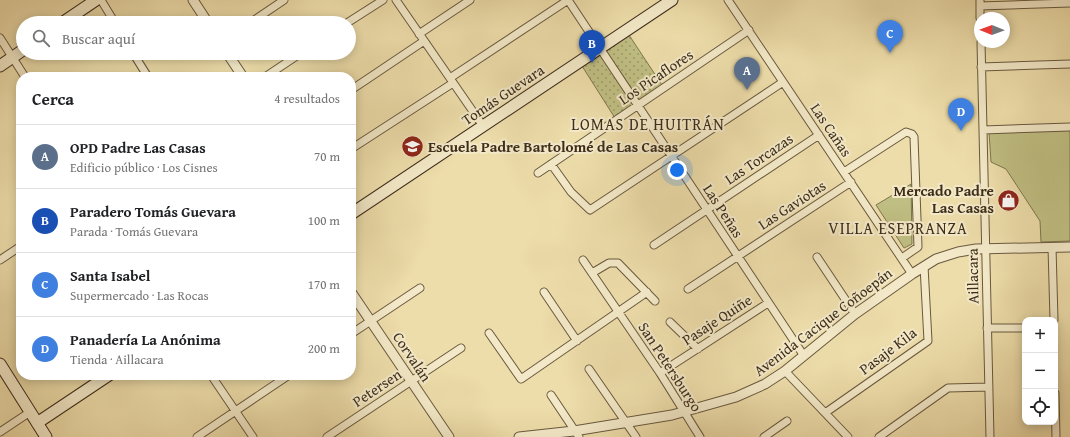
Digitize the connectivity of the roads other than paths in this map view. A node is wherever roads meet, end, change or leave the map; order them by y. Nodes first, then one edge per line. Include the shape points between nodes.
1 (96, 0) edge
2 (101, 0) edge
3 (193, 0) edge
4 (284, 0) edge
5 (383, 0) edge
6 (396, 0) edge
7 (470, 0) edge
8 (568, 0) edge
9 (672, 0) edge
10 (728, 0) edge
11 (980, 3) edge
12 (1070, 3) edge
13 (72, 16) edge
14 (111, 16) edge
15 (203, 16) edge
16 (260, 16) edge
17 (356, 17) edge
18 (748, 30) junction
19 (419, 34) junction
20 (0, 38) edge
21 (424, 41) junction
22 (600, 48) junction
23 (981, 48) edge
24 (16, 54) edge
25 (12, 57) junction
26 (137, 60) edge
27 (232, 60) edge
28 (291, 60) edge
29 (1070, 64) edge
30 (0, 66) edge
31 (981, 67) junction
32 (22, 72) edge
33 (145, 72) edge
34 (240, 72) edge
35 (273, 72) edge
36 (451, 81) junction
37 (783, 82) junction
38 (356, 87) edge
39 (638, 105) junction
40 (483, 126) junction
41 (1070, 127) edge
42 (983, 130) junction
43 (819, 135) junction
44 (356, 146) edge
45 (671, 156) junction
46 (551, 164) junction
47 (844, 172) junction
48 (538, 173) dead end
49 (851, 182) junction
50 (707, 210) junction
51 (356, 211) edge
52 (654, 244) dead end
53 (1052, 247) junction
54 (1070, 247) edge
55 (16, 249) edge
56 (985, 249) junction
57 (738, 256) junction
58 (817, 257) dead end
59 (902, 258) junction
60 (0, 260) edge
61 (583, 260) dead end
62 (924, 266) junction
63 (592, 273) junction
64 (912, 274) junction
65 (420, 288) dead end
66 (688, 289) dead end
67 (544, 292) dead end
68 (647, 292) junction
69 (356, 300) edge
70 (655, 301) dead end
71 (768, 302) junction
72 (618, 312) junction
73 (855, 314) junction
74 (1054, 317) edge
75 (370, 321) junction
76 (670, 322) dead end
77 (987, 328) junction
78 (1022, 328) edge
79 (356, 331) edge
80 (488, 333) dead end
81 (578, 340) junction
82 (461, 348) dead end
83 (698, 349) junction
84 (804, 356) junction
85 (0, 364) edge
86 (589, 369) dead end
87 (785, 371) junction
88 (660, 373) junction
89 (102, 380) edge
90 (214, 380) edge
91 (282, 380) edge
92 (411, 381) junction
93 (989, 387) junction
94 (551, 395) dead end
95 (236, 411) junction
96 (30, 412) junction
97 (685, 412) junction
98 (825, 413) junction
99 (787, 421) dead end
100 (37, 423) junction
101 (626, 423) junction
102 (1056, 425) edge
103 (0, 432) edge
104 (576, 434) edge
105 (46, 437) edge
106 (197, 437) edge
107 (253, 437) edge
108 (327, 437) edge
109 (449, 437) edge
110 (519, 437) edge
111 (636, 437) edge
112 (700, 437) edge
113 (764, 437) edge
114 (848, 437) edge
115 (879, 437) edge
116 (990, 437) edge
117 (1056, 437) edge

1 - 13 main road
2 - 14 street
3 - 15 street
4 - 16 street
5 - 17 street
6 - 19 street
7 - 19 street
8 - 22 street, Las Peñas
8 - 36 street
9 - 22 main road, Tomás Guevara
10 - 18 street, Las Cañas
11 - 12 street
18 - 37 street, Las Cañas
18 - 39 street, Los Picaflores
19 - 21 street
20 - 25 street
21 - 36 street
21 - 38 street
22 - 39 street, Las Peñas
22 - 40 main road, Tomás Guevara
23 - 31 street, Aillacara
24 - 25 main road
25 - 30 main road
25 - 32 street
26 - 33 street
27 - 34 street
28 - 35 street
29 - 31 street
31 - 42 street, Aillacara
36 - 40 street
36 - 44 street
37 - 43 street, Las Cañas
37 - 45 street
39 - 45 street, Las Peñas
39 - 46 street, Los Picaflores
40 - 51 main road, Tomás Guevara
41 - 42 street
42 - 56 street, Aillacara
43 - 47 street, Las Cañas
43 - 50 street, Las Torcazas
45 - 46 street via 590,210 571,192
45 - 50 street, Las Peñas
46 - 48 street, Los Picaflores
47 - 49 street, Las Cañas
47 - 59 street via 906,132 912,134 918,247
49 - 57 street, Las Gaviotas
49 - 59 street, Las Cañas
50 - 52 street, Las Torcazas
50 - 57 street, Las Peñas
53 - 54 street, Avenida Cacique Coñoepán
53 - 56 street, Avenida Cacique Coñoepán
53 - 74 street
55 - 60 street
56 - 62 street, Avenida Cacique Coñoepán via 958,252
56 - 77 street, Aillacara
57 - 66 street, Las Gaviotas
57 - 71 street, Las Peñas
58 - 73 street
59 - 64 street, Las Cañas
61 - 63 street, San Petersburgo
62 - 64 street, Avenida Cacique Coñoepán
62 - 98 street, Pasaje Kila via 928,341
63 - 68 street, San Petersburgo via 609,263 618,263
63 - 72 street, San Petersburgo
64 - 73 street, Avenida Cacique Coñoepán
65 - 75 street
67 - 81 street
68 - 70 street, San Petersburgo
68 - 72 street
69 - 75 street, Corvalán
71 - 83 street, Pasaje Quiñe
71 - 84 street, Las Peñas
72 - 81 street
72 - 88 street, San Petersburgo
73 - 84 street, Avenida Cacique Coñoepán
75 - 79 street
75 - 92 street, Corvalán
76 - 83 street
77 - 78 street
77 - 93 street, Aillacara
80 - 81 street via 521,379
82 - 92 street, Petersen
83 - 88 street, Pasaje Quiñe
84 - 87 street, Avenida Cacique Coñoepán
85 - 96 main road
86 - 101 street
87 - 97 street, Avenida Cacique Coñoepán via 745,394
87 - 98 street
88 - 97 street, San Petersburgo
89 - 100 main road
90 - 95 street
91 - 95 street
92 - 108 street, Petersen
92 - 109 street, Corvalán
93 - 115 street via 948,388
93 - 116 street, Aillacara
94 - 104 street
95 - 106 street
95 - 107 street
96 - 100 main road
96 - 103 street
97 - 101 street, Avenida Cacique Coñoepán
97 - 112 street, San Petersburgo
98 - 114 street
99 - 113 street
100 - 105 main road
101 - 104 street, Avenida Cacique Coñoepán
101 - 111 street
102 - 117 street
104 - 110 street, Avenida Cacique Coñoepán

